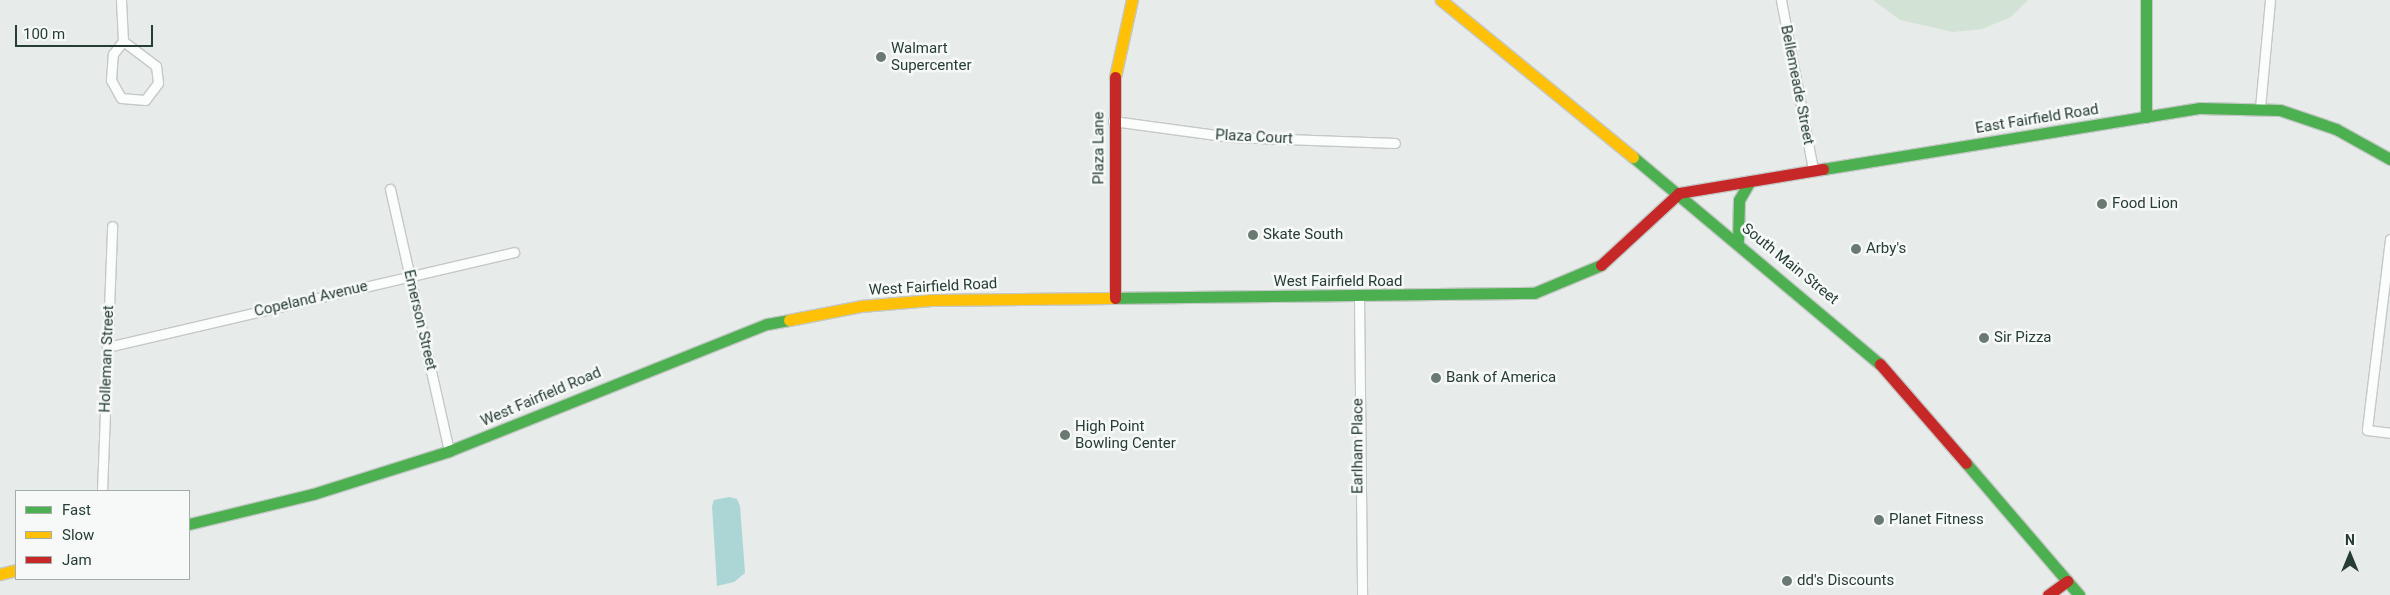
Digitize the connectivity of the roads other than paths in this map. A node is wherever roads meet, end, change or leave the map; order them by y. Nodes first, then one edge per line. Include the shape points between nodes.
1 (122, 0) edge
2 (1132, 0) edge
3 (1441, 0) edge
4 (1781, 0) edge
5 (2146, 0) edge
6 (2270, 0) edge
7 (123, 40) junction
8 (2260, 108) junction
9 (2146, 116) junction
10 (1113, 121) junction
11 (1395, 142) dead end
12 (2390, 159) edge
13 (1813, 170) junction
14 (1750, 180) junction
15 (390, 189) dead end
16 (1679, 192) junction
17 (112, 226) dead end
18 (2390, 239) edge
19 (1738, 240) junction
20 (514, 252) dead end
21 (410, 276) junction
22 (1359, 297) junction
23 (1115, 298) junction
24 (108, 347) junction
25 (2390, 433) edge
26 (449, 451) junction
27 (102, 490) edge
28 (190, 524) edge
29 (15, 570) edge
30 (0, 574) edge
31 (2067, 581) junction
32 (1362, 595) edge
33 (2048, 595) edge
34 (2079, 595) edge

1 - 7 street
2 - 10 main road, Plaza Lane via 1116,66
3 - 16 main road, South Main Street
4 - 13 street, Bellemeade Street
5 - 9 main road
6 - 8 street
7 - 7 street via 112,54 111,80 121,98 145,100 158,83 156,66
8 - 9 main road, East Fairfield Road via 2227,106
8 - 12 main road, East Fairfield Road via 2336,129
9 - 13 main road, East Fairfield Road
10 - 11 street, Plaza Court via 1231,137
10 - 23 main road, Plaza Lane
13 - 14 main road, East Fairfield Road
14 - 16 main road, East Fairfield Road
14 - 19 main road via 1738,200
15 - 21 street, Emerson Street
16 - 19 main road, South Main Street
16 - 22 main road, West Fairfield Road via 1612,258 1562,285 1514,295
17 - 24 street, Holleman Street
18 - 25 street via 2367,430
19 - 31 main road, South Main Street via 1886,368
20 - 21 street, Copeland Avenue
21 - 24 street, Copeland Avenue
21 - 26 street, Emerson Street
22 - 23 main road, West Fairfield Road
22 - 32 street, Earlham Place
23 - 26 main road, West Fairfield Road via 883,303 767,324
24 - 27 street, Holleman Street
26 - 28 main road, West Fairfield Road via 313,494
29 - 30 main road
31 - 33 main road
31 - 34 main road, South Main Street

